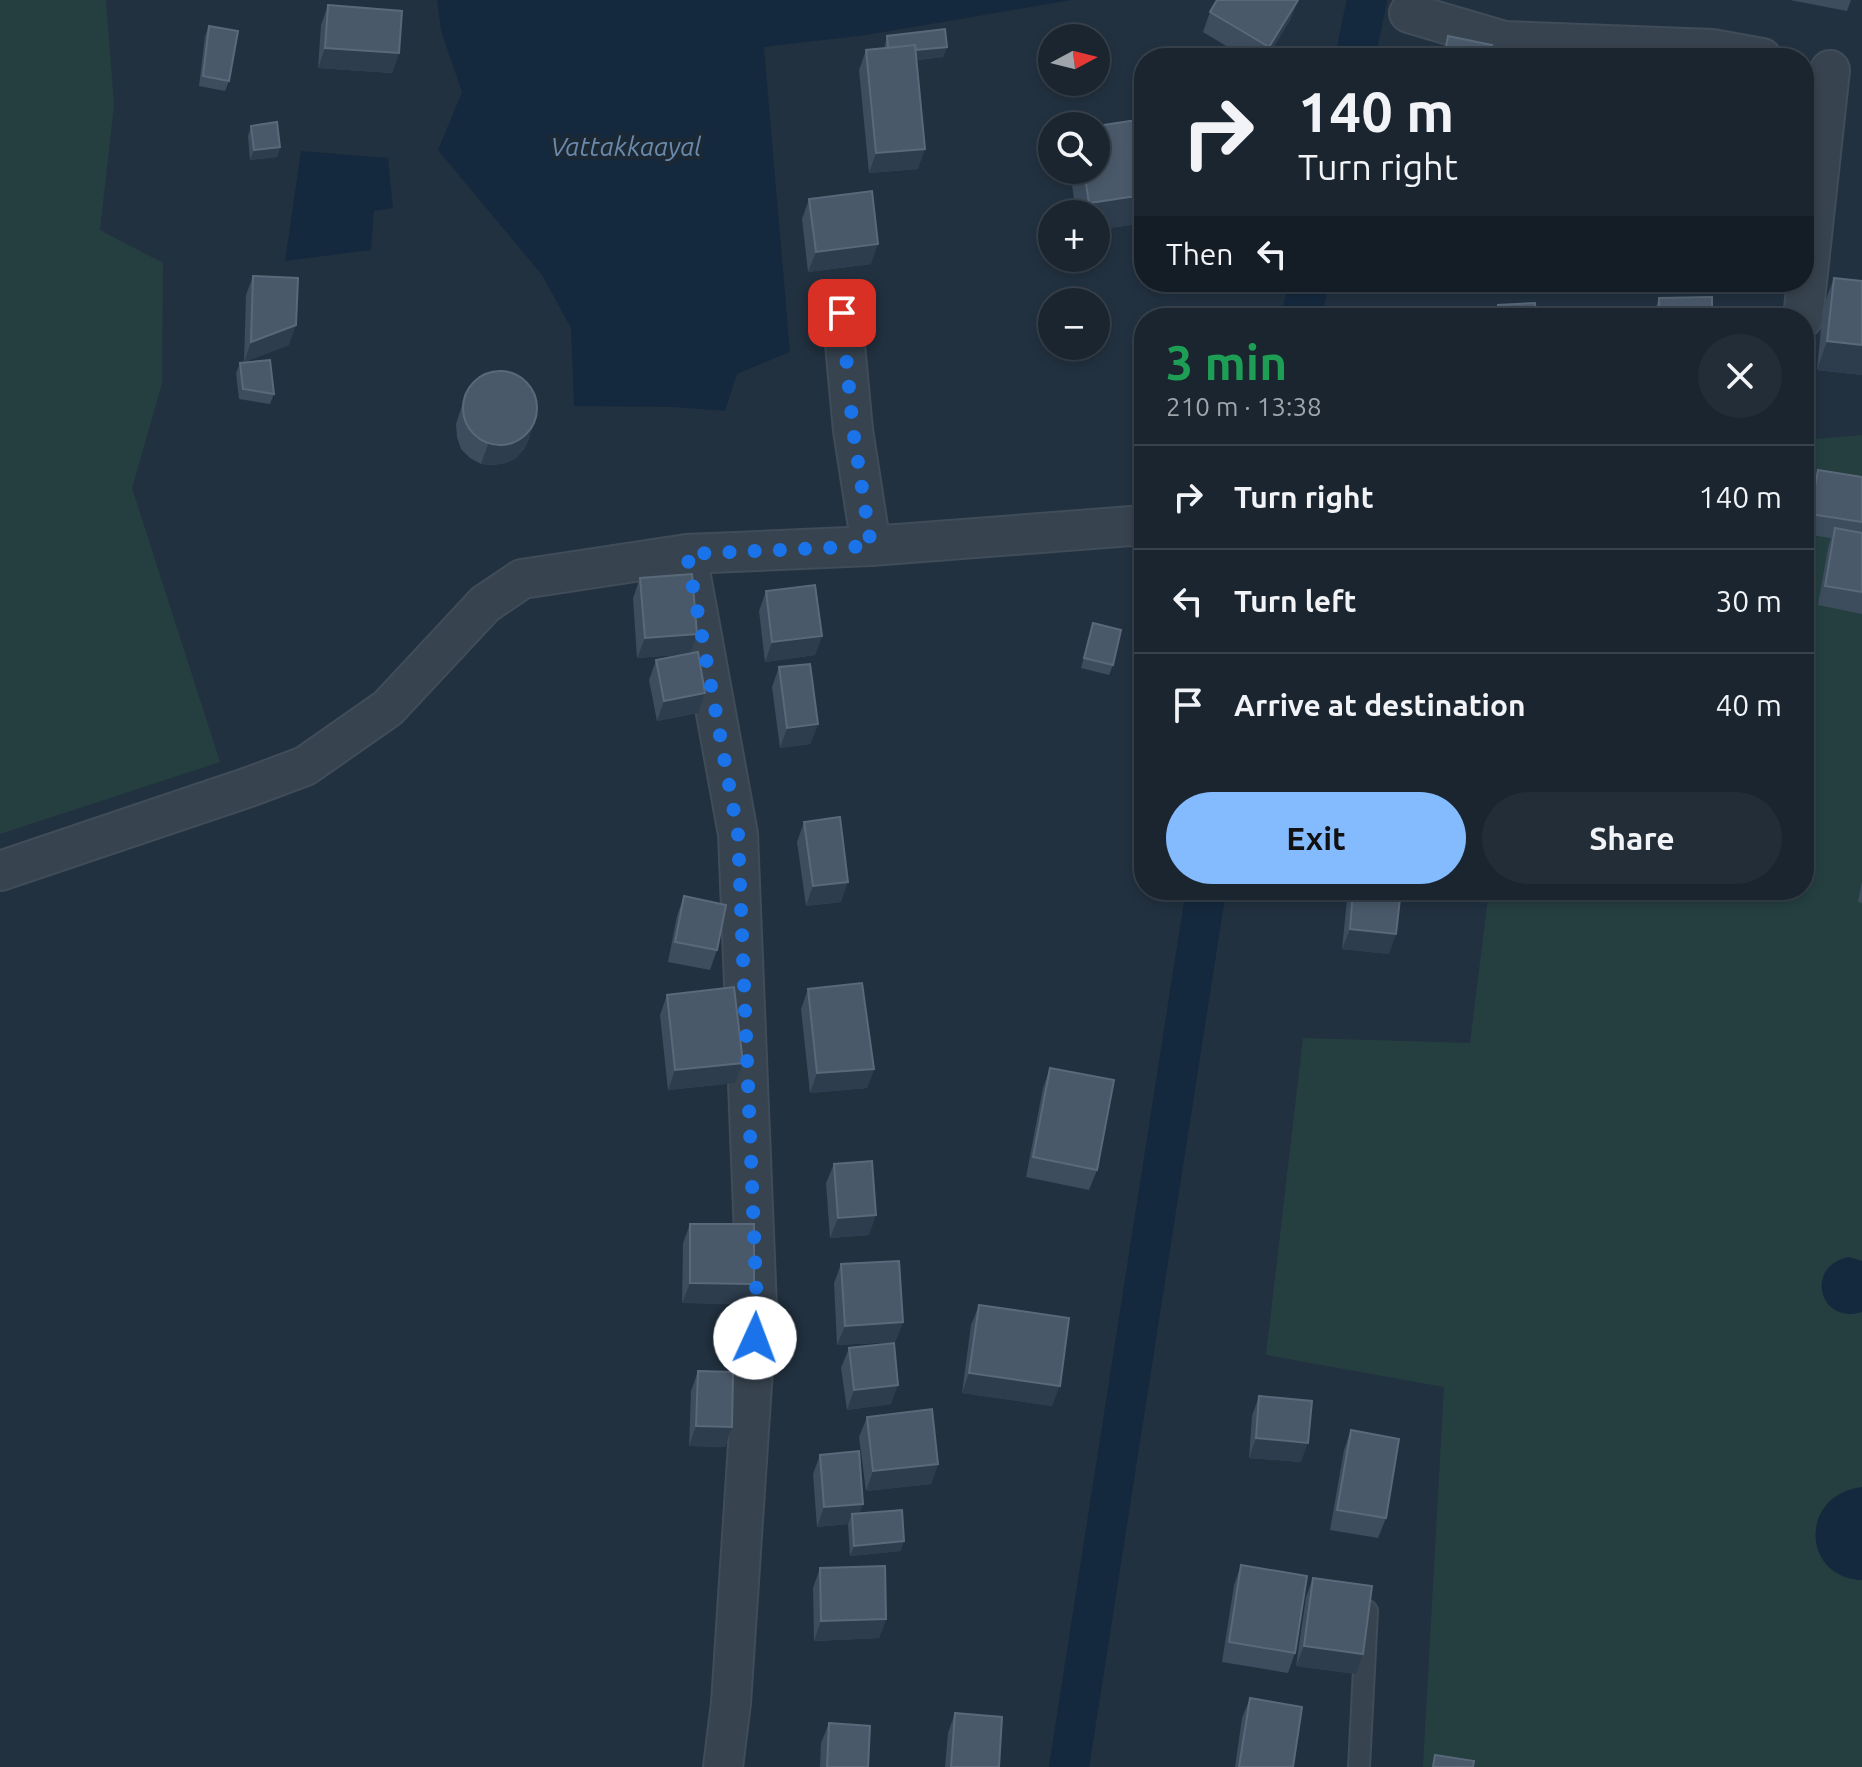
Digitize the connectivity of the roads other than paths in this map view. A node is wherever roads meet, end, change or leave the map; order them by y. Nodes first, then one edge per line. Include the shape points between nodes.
1 (1409, 13) dead end
2 (1686, 48) edge
3 (1832, 69) edge
4 (1814, 224) edge
5 (842, 313) dead end
6 (1134, 526) edge
7 (871, 546) junction
8 (687, 554) junction
9 (0, 871) edge
10 (1367, 1611) edge
11 (723, 1767) edge
12 (1359, 1767) edge

1 - 2 street via 1504,41
3 - 4 street
5 - 7 street
6 - 7 street
7 - 8 street
8 - 9 street via 522,579 485,604 388,708 305,766
8 - 11 street via 738,834 757,1308
10 - 12 lane

